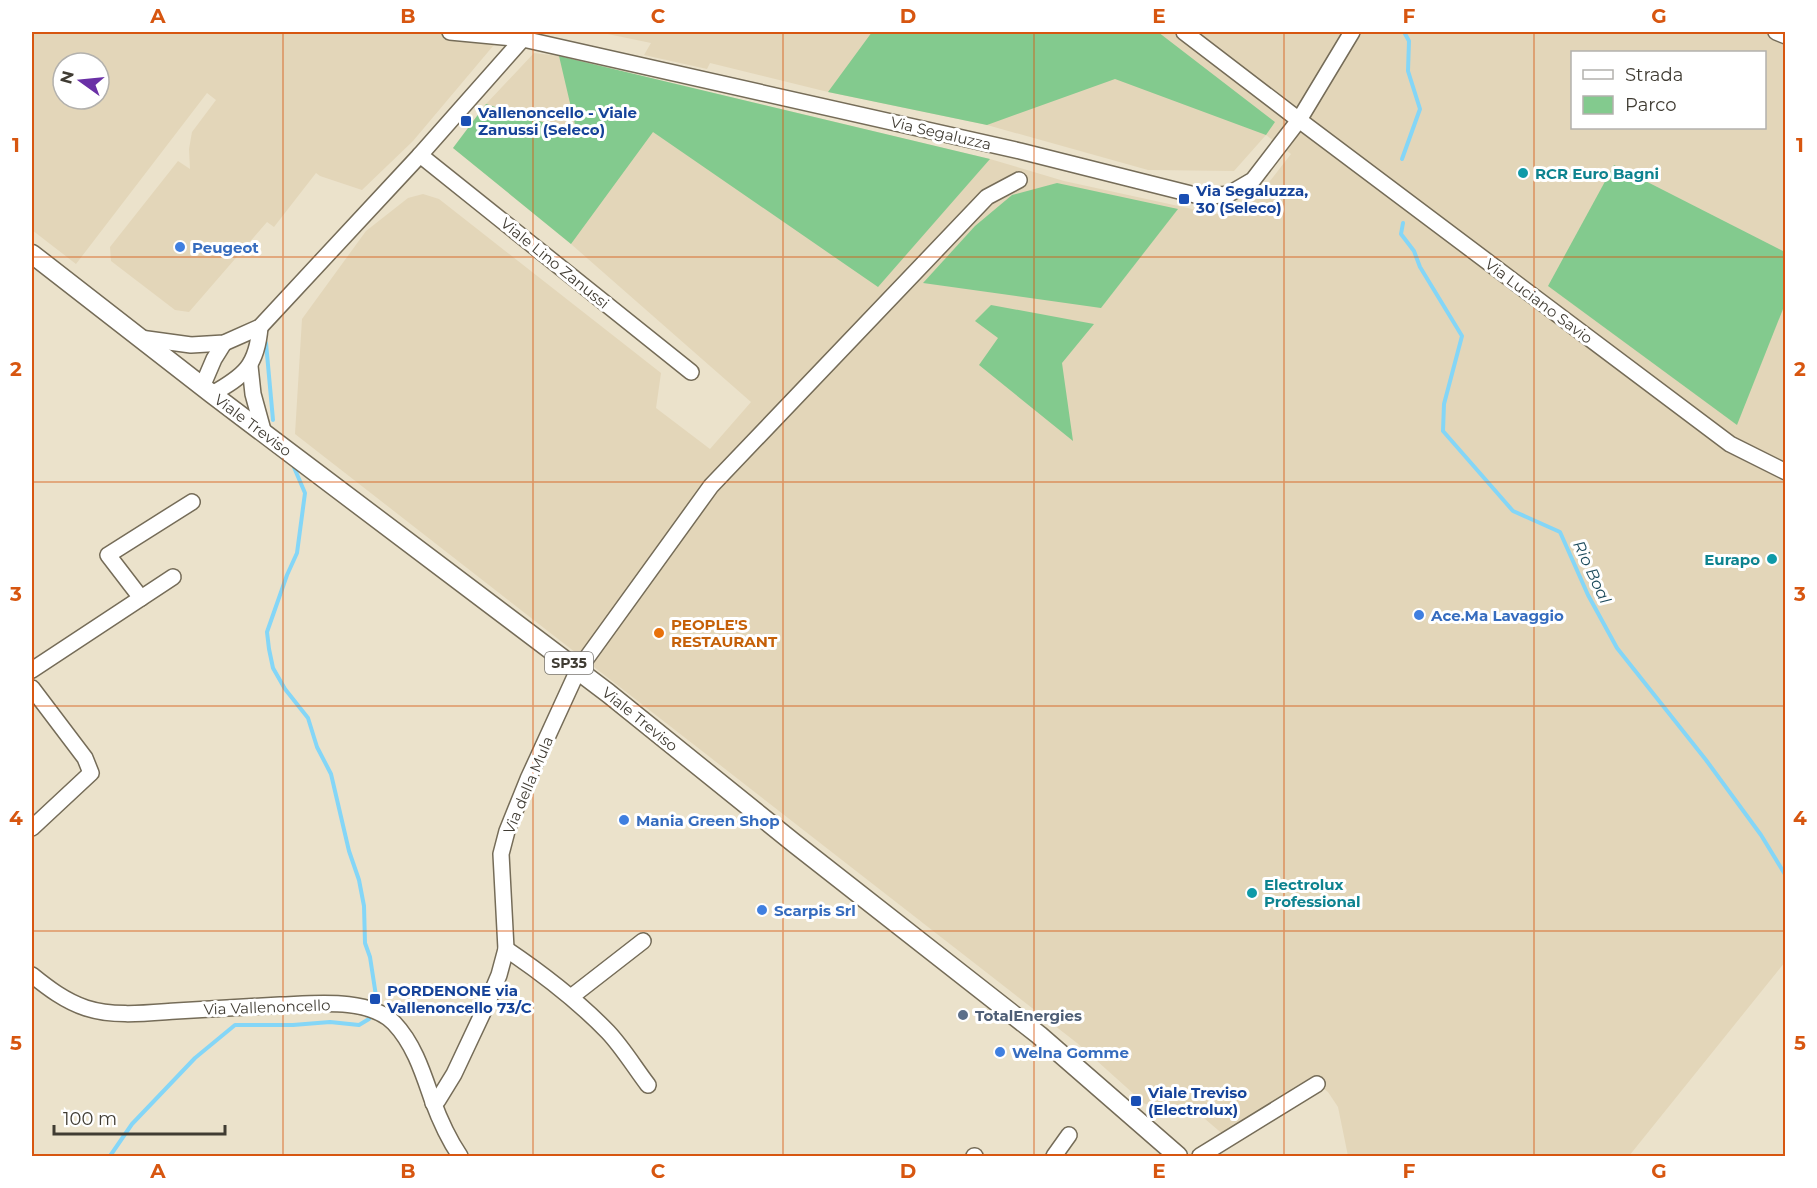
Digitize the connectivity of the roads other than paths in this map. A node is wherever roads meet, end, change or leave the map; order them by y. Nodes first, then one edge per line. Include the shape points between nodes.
1 (450, 32) edge
2 (1184, 32) edge
3 (1352, 32) edge
4 (1776, 32) edge
5 (526, 35) edge
6 (1785, 36) edge
7 (1299, 120) junction
8 (420, 155) junction
9 (1019, 180) dead end
10 (32, 254) edge
11 (260, 327) junction
12 (140, 338) junction
13 (224, 343) junction
14 (250, 366) junction
15 (691, 372) dead end
16 (207, 391) junction
17 (264, 434) junction
18 (1785, 472) edge
19 (192, 502) dead end
20 (173, 577) dead end
21 (141, 598) junction
22 (32, 670) edge
23 (578, 670) junction
24 (32, 688) edge
25 (32, 828) edge
26 (643, 941) dead end
27 (506, 950) junction
28 (32, 975) edge
29 (571, 997) junction
30 (1317, 1084) dead end
31 (648, 1085) dead end
32 (433, 1103) junction
33 (1069, 1135) dead end
34 (460, 1156) edge
35 (1054, 1156) edge
36 (1178, 1156) edge
37 (1200, 1156) edge

1 - 5 street, Via Segaluzza
2 - 7 street, Via Luciano Savio
3 - 7 street, Via Segaluzza
4 - 6 street
5 - 7 street, Via Segaluzza via 1203,197 1229,194 1253,180
5 - 8 street
7 - 18 street, Via Luciano Savio via 1730,444
8 - 11 street
8 - 15 street, Viale Lino Zanussi
9 - 23 street, Via della Mula via 987,197 711,486
10 - 12 main road, Viale Treviso / SP35
11 - 13 street
11 - 14 street
12 - 13 street via 191,345
12 - 16 main road, Viale Treviso / SP35
13 - 16 street via 214,359
14 - 16 street via 234,381
14 - 17 street
16 - 17 main road, Viale Treviso / SP35
17 - 23 main road, Viale Treviso / SP35
19 - 21 street via 108,555
20 - 21 street
21 - 22 street
23 - 27 street, Via della Mula via 516,806 501,854
23 - 36 main road, Viale Treviso / SP35 via 1039,1035
24 - 25 street via 85,758 91,773
26 - 29 street
27 - 29 street
27 - 32 street, Via della Mula via 499,975 454,1074
28 - 32 street, Via Vallenoncello via 64,998 86,1008 110,1012 328,1003 366,1008 393,1022 405,1037
29 - 31 street via 609,1034
30 - 37 street
32 - 34 street, Via Vallenoncello
33 - 35 street

